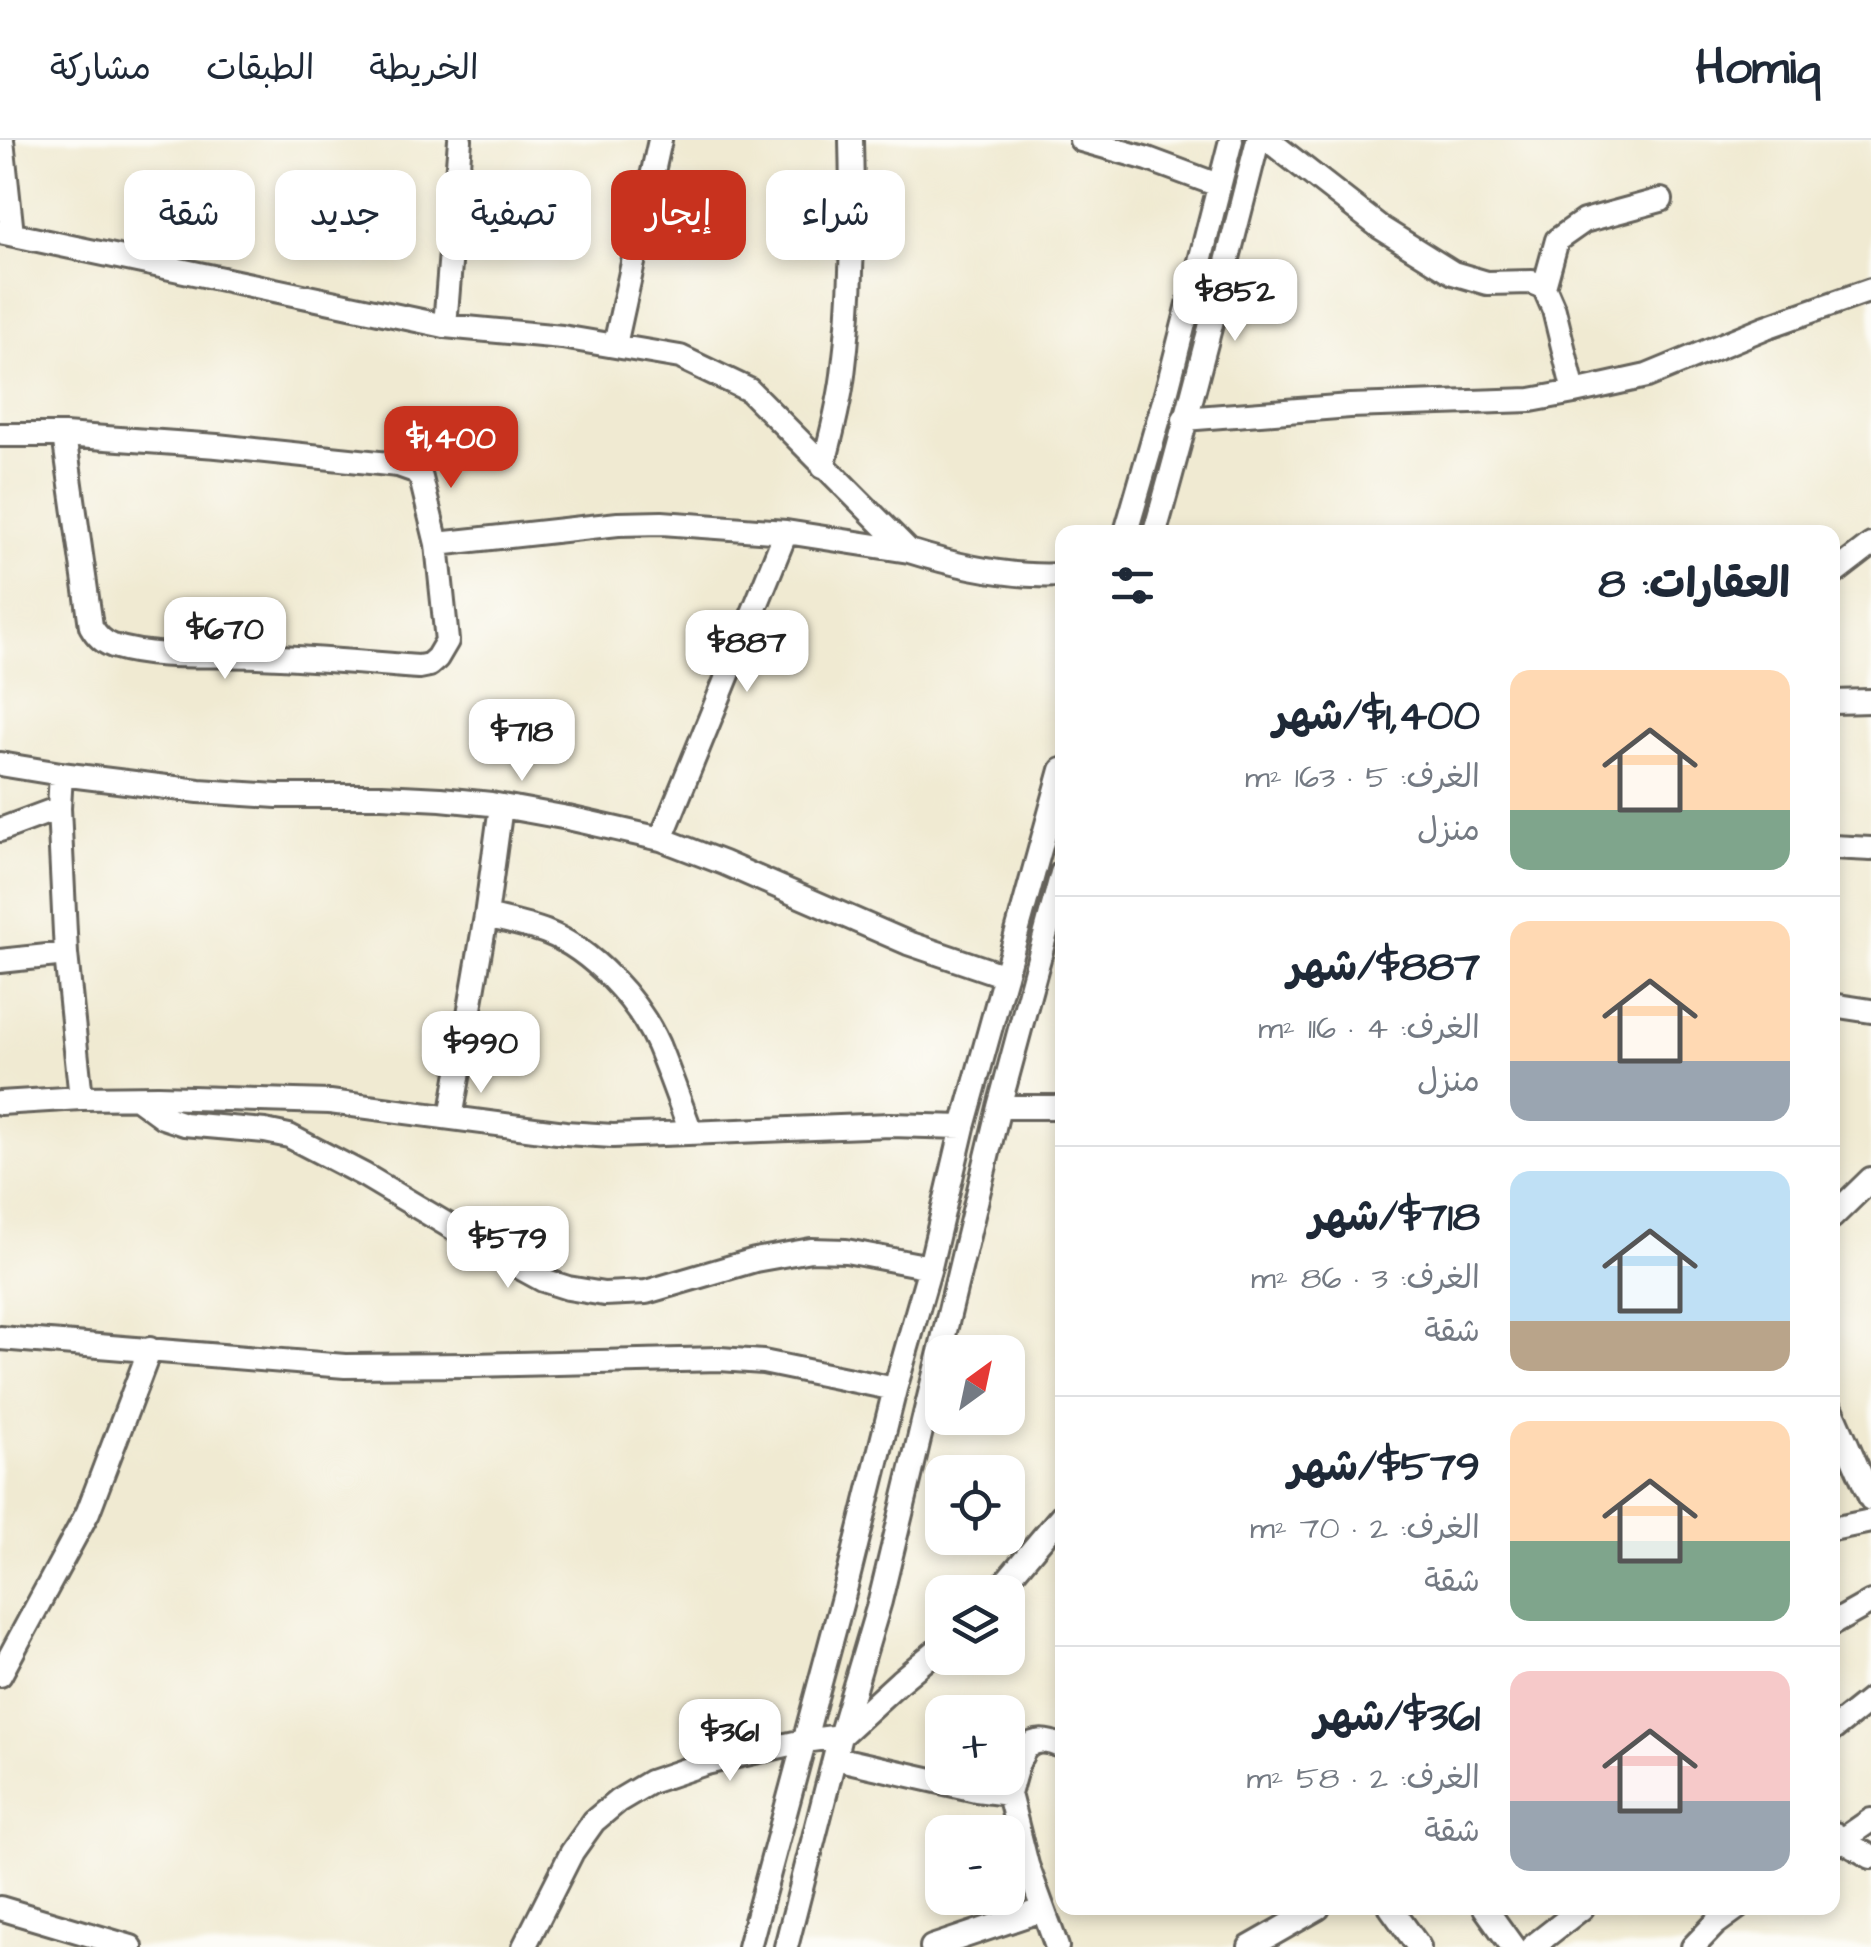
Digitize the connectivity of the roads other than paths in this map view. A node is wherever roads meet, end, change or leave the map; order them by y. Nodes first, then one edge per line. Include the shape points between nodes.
1 (2, 140) edge
2 (460, 140) edge
3 (660, 140) edge
4 (852, 140) edge
5 (1081, 140) edge
6 (1230, 140) edge
7 (1258, 140) edge
8 (1268, 140) edge
9 (1218, 185) junction
10 (1662, 200) dead end
11 (6, 233) edge
12 (1544, 287) junction
13 (1871, 290) edge
14 (444, 326) junction
15 (615, 345) junction
16 (1574, 392) junction
17 (1184, 419) junction
18 (0, 435) edge
19 (64, 435) junction
20 (823, 467) junction
21 (1128, 525) edge
22 (1157, 525) edge
23 (786, 532) junction
24 (437, 544) junction
25 (1871, 545) edge
26 (908, 551) junction
27 (1840, 569) edge
28 (1055, 576) edge
29 (1871, 701) edge
30 (1840, 702) edge
31 (0, 764) edge
32 (60, 774) junction
33 (1055, 795) edge
34 (501, 806) junction
35 (59, 808) junction
36 (0, 830) edge
37 (661, 839) junction
38 (1840, 847) edge
39 (1871, 848) edge
40 (1055, 899) edge
41 (486, 916) junction
42 (66, 954) junction
43 (0, 961) edge
44 (1005, 976) junction
45 (1840, 1006) edge
46 (1871, 1011) edge
47 (81, 1098) junction
48 (137, 1098) junction
49 (0, 1103) edge
50 (1055, 1106) edge
51 (999, 1107) junction
52 (451, 1118) junction
53 (963, 1127) junction
54 (691, 1132) junction
55 (1871, 1179) edge
56 (1840, 1209) edge
57 (928, 1274) junction
58 (956, 1286) junction
59 (0, 1338) edge
60 (150, 1349) junction
61 (896, 1389) junction
62 (1840, 1428) edge
63 (1871, 1499) edge
64 (1871, 1521) edge
65 (1055, 1524) edge
66 (1840, 1527) edge
67 (1012, 1575) edge
68 (1871, 1602) edge
69 (1840, 1619) edge
70 (925, 1660) edge
71 (0, 1674) edge
72 (1871, 1699) edge
73 (1840, 1724) edge
74 (804, 1741) junction
75 (1055, 1745) edge
76 (837, 1747) junction
77 (1025, 1747) edge
78 (925, 1774) edge
79 (1009, 1795) edge
80 (1871, 1820) edge
81 (1840, 1838) edge
82 (1840, 1842) edge
83 (1871, 1857) edge
84 (0, 1908) edge
85 (1042, 1910) junction
86 (1306, 1915) edge
87 (1395, 1915) edge
88 (1490, 1915) edge
89 (1575, 1915) edge
90 (1727, 1915) edge
91 (104, 1943) edge
92 (1549, 1943) edge
93 (131, 1947) edge
94 (524, 1947) edge
95 (749, 1947) edge
96 (786, 1947) edge
97 (932, 1947) edge
98 (1057, 1947) edge
99 (1250, 1947) edge
100 (1419, 1947) edge
101 (1513, 1947) edge
102 (1693, 1947) edge

1 - 11 street
2 - 14 street
3 - 15 street
4 - 20 street via 850,308
5 - 9 street
6 - 9 street
7 - 17 street
8 - 12 street via 1382,228 1454,273
9 - 21 street
10 - 12 street via 1584,222 1558,240
11 - 14 street
12 - 16 street
13 - 16 street via 1647,376
14 - 15 street
15 - 20 street via 680,357 748,390
16 - 17 street via 1531,400
17 - 22 street
18 - 19 street
19 - 24 street via 398,465 421,478
19 - 24 street via 90,626 114,646 161,654 429,664 446,641
20 - 26 street
23 - 24 street via 618,524
23 - 26 street
23 - 37 street
25 - 27 street
26 - 28 street via 942,562
29 - 30 street
31 - 32 street
32 - 34 street via 199,791
32 - 35 street
33 - 44 street
34 - 37 street
34 - 41 street
35 - 36 street
35 - 42 street
37 - 44 street via 908,943
38 - 39 street
40 - 51 street
41 - 52 street
41 - 54 street via 546,932 600,966 657,1042
42 - 43 street
42 - 47 street
44 - 53 street
45 - 46 street
47 - 48 street
47 - 49 street
48 - 52 street via 330,1102
48 - 57 street via 184,1124 289,1136 568,1288 646,1292 811,1250 846,1250
50 - 51 street
51 - 58 street
52 - 54 street via 612,1136
53 - 54 street
53 - 57 street
55 - 56 street
57 - 58 street
57 - 61 street
58 - 76 street via 880,1601
59 - 60 street
60 - 61 street via 345,1366 734,1360
60 - 71 street via 88,1512
61 - 74 street
62 - 63 street
64 - 66 street
65 - 67 street
68 - 69 street
70 - 76 street
72 - 73 street
74 - 76 street
74 - 94 street via 706,1763 618,1801 572,1852
74 - 95 street
75 - 77 street via 1041,1740
76 - 78 street
76 - 96 street
79 - 85 street
80 - 81 street
82 - 83 street
84 - 91 street
85 - 97 street
85 - 98 street
86 - 99 street
87 - 100 street
88 - 101 street
89 - 92 street
90 - 102 street
91 - 93 street

